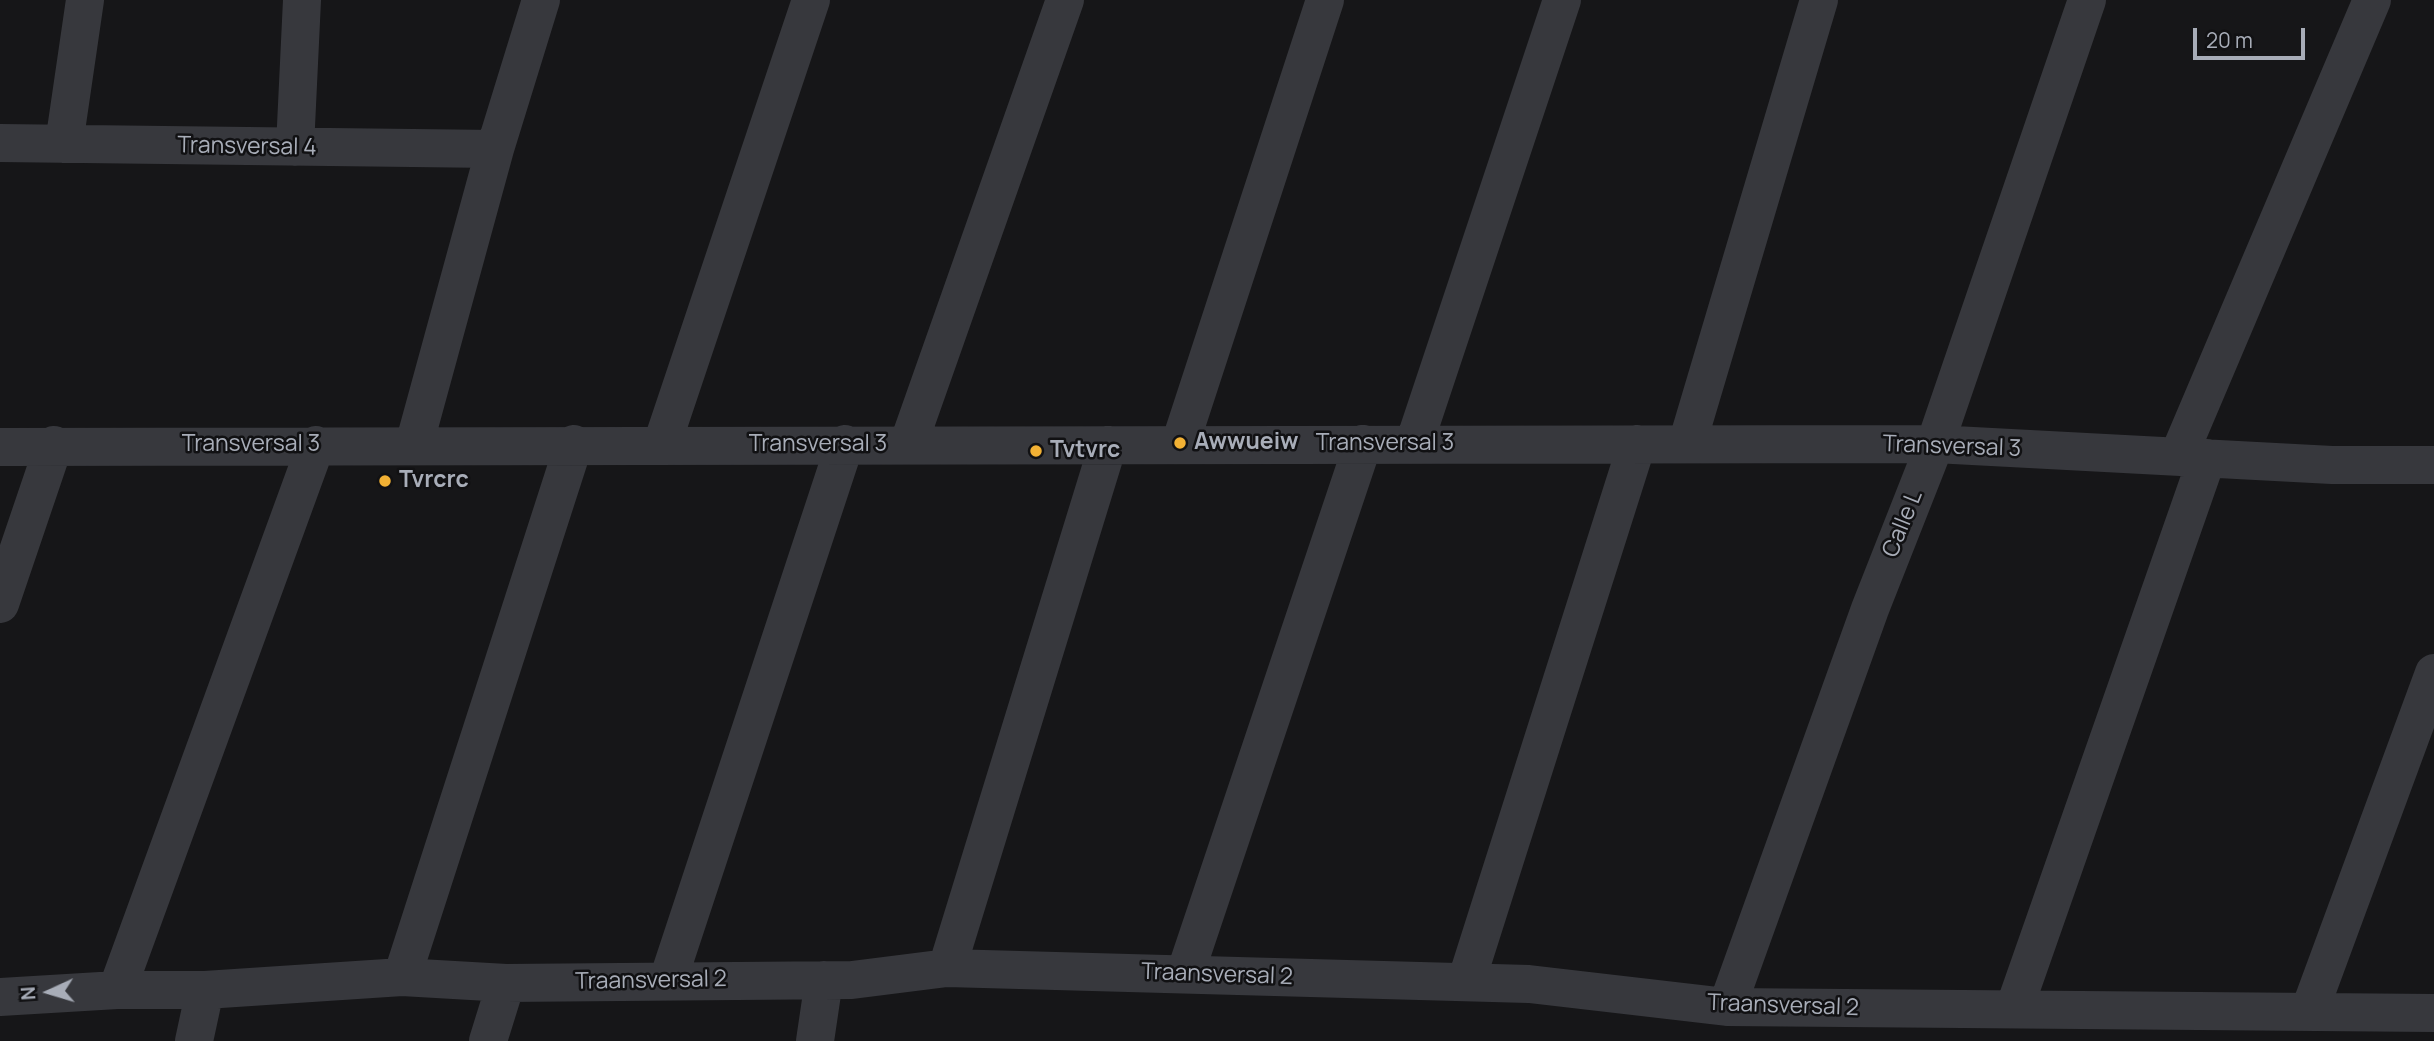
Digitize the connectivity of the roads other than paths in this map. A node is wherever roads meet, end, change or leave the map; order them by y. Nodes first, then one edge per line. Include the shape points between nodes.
1 (85, 0) edge
2 (302, 0) edge
3 (541, 0) edge
4 (811, 0) edge
5 (1065, 0) edge
6 (1325, 0) edge
7 (1562, 0) edge
8 (1819, 0) edge
9 (2087, 0) edge
10 (2372, 0) edge
11 (0, 143) edge
12 (64, 144) junction
13 (295, 147) junction
14 (495, 149) junction
15 (574, 444) junction
16 (662, 444) junction
17 (845, 444) junction
18 (1108, 444) junction
19 (1180, 444) junction
20 (1363, 444) junction
21 (1414, 444) junction
22 (1637, 444) junction
23 (1687, 444) junction
24 (1935, 444) junction
25 (54, 445) junction
26 (316, 445) junction
27 (414, 445) junction
28 (908, 445) junction
29 (0, 447) edge
30 (2192, 457) junction
31 (2434, 466) edge
32 (0, 604) edge
33 (2434, 673) edge
34 (947, 968) junction
35 (1185, 974) junction
36 (402, 977) junction
37 (668, 980) junction
38 (824, 980) junction
39 (1465, 982) junction
40 (506, 983) junction
41 (117, 990) junction
42 (205, 990) junction
43 (0, 997) edge
44 (1727, 1007) junction
45 (2014, 1009) junction
46 (2309, 1012) junction
47 (2434, 1013) edge
48 (194, 1041) edge
49 (488, 1041) edge
50 (815, 1041) edge

1 - 12 street
2 - 13 street
3 - 14 street
4 - 16 street
5 - 28 street
6 - 19 street
7 - 21 street
8 - 23 street
9 - 24 street, Calle L
10 - 30 street
11 - 12 street, Transversal 4
12 - 13 street, Transversal 4
13 - 14 street, Transversal 4
14 - 27 street
15 - 16 street, Transversal 3
15 - 27 street, Transversal 3
15 - 36 street
16 - 17 street, Transversal 3
17 - 28 street, Transversal 3
17 - 37 street
18 - 19 street, Transversal 3
18 - 28 street, Transversal 3
18 - 34 street
19 - 20 street, Transversal 3
20 - 21 street, Transversal 3
20 - 35 street
21 - 22 street, Transversal 3
22 - 23 street, Transversal 3
22 - 39 street
23 - 24 street, Transversal 3
24 - 30 street, Transversal 3
24 - 44 street, Calle L via 1870,609
25 - 26 street, Transversal 3
25 - 29 street, Transversal 3
25 - 32 street
26 - 27 street, Transversal 3
26 - 41 street
30 - 31 street, Transversal 3
30 - 45 street
33 - 46 street
34 - 35 street, Traansversal 2
34 - 38 street, Traansversal 2
35 - 39 street, Traansversal 2
36 - 40 street, Traansversal 2
36 - 42 street, Traansversal 2
37 - 38 street, Traansversal 2
37 - 40 street, Traansversal 2
38 - 50 street
39 - 44 street, Traansversal 2 via 1530,984
40 - 49 street
41 - 42 street, Traansversal 2
41 - 43 street, Traansversal 2
42 - 48 street
44 - 45 street, Traansversal 2
45 - 46 street, Traansversal 2
46 - 47 street, Traansversal 2

